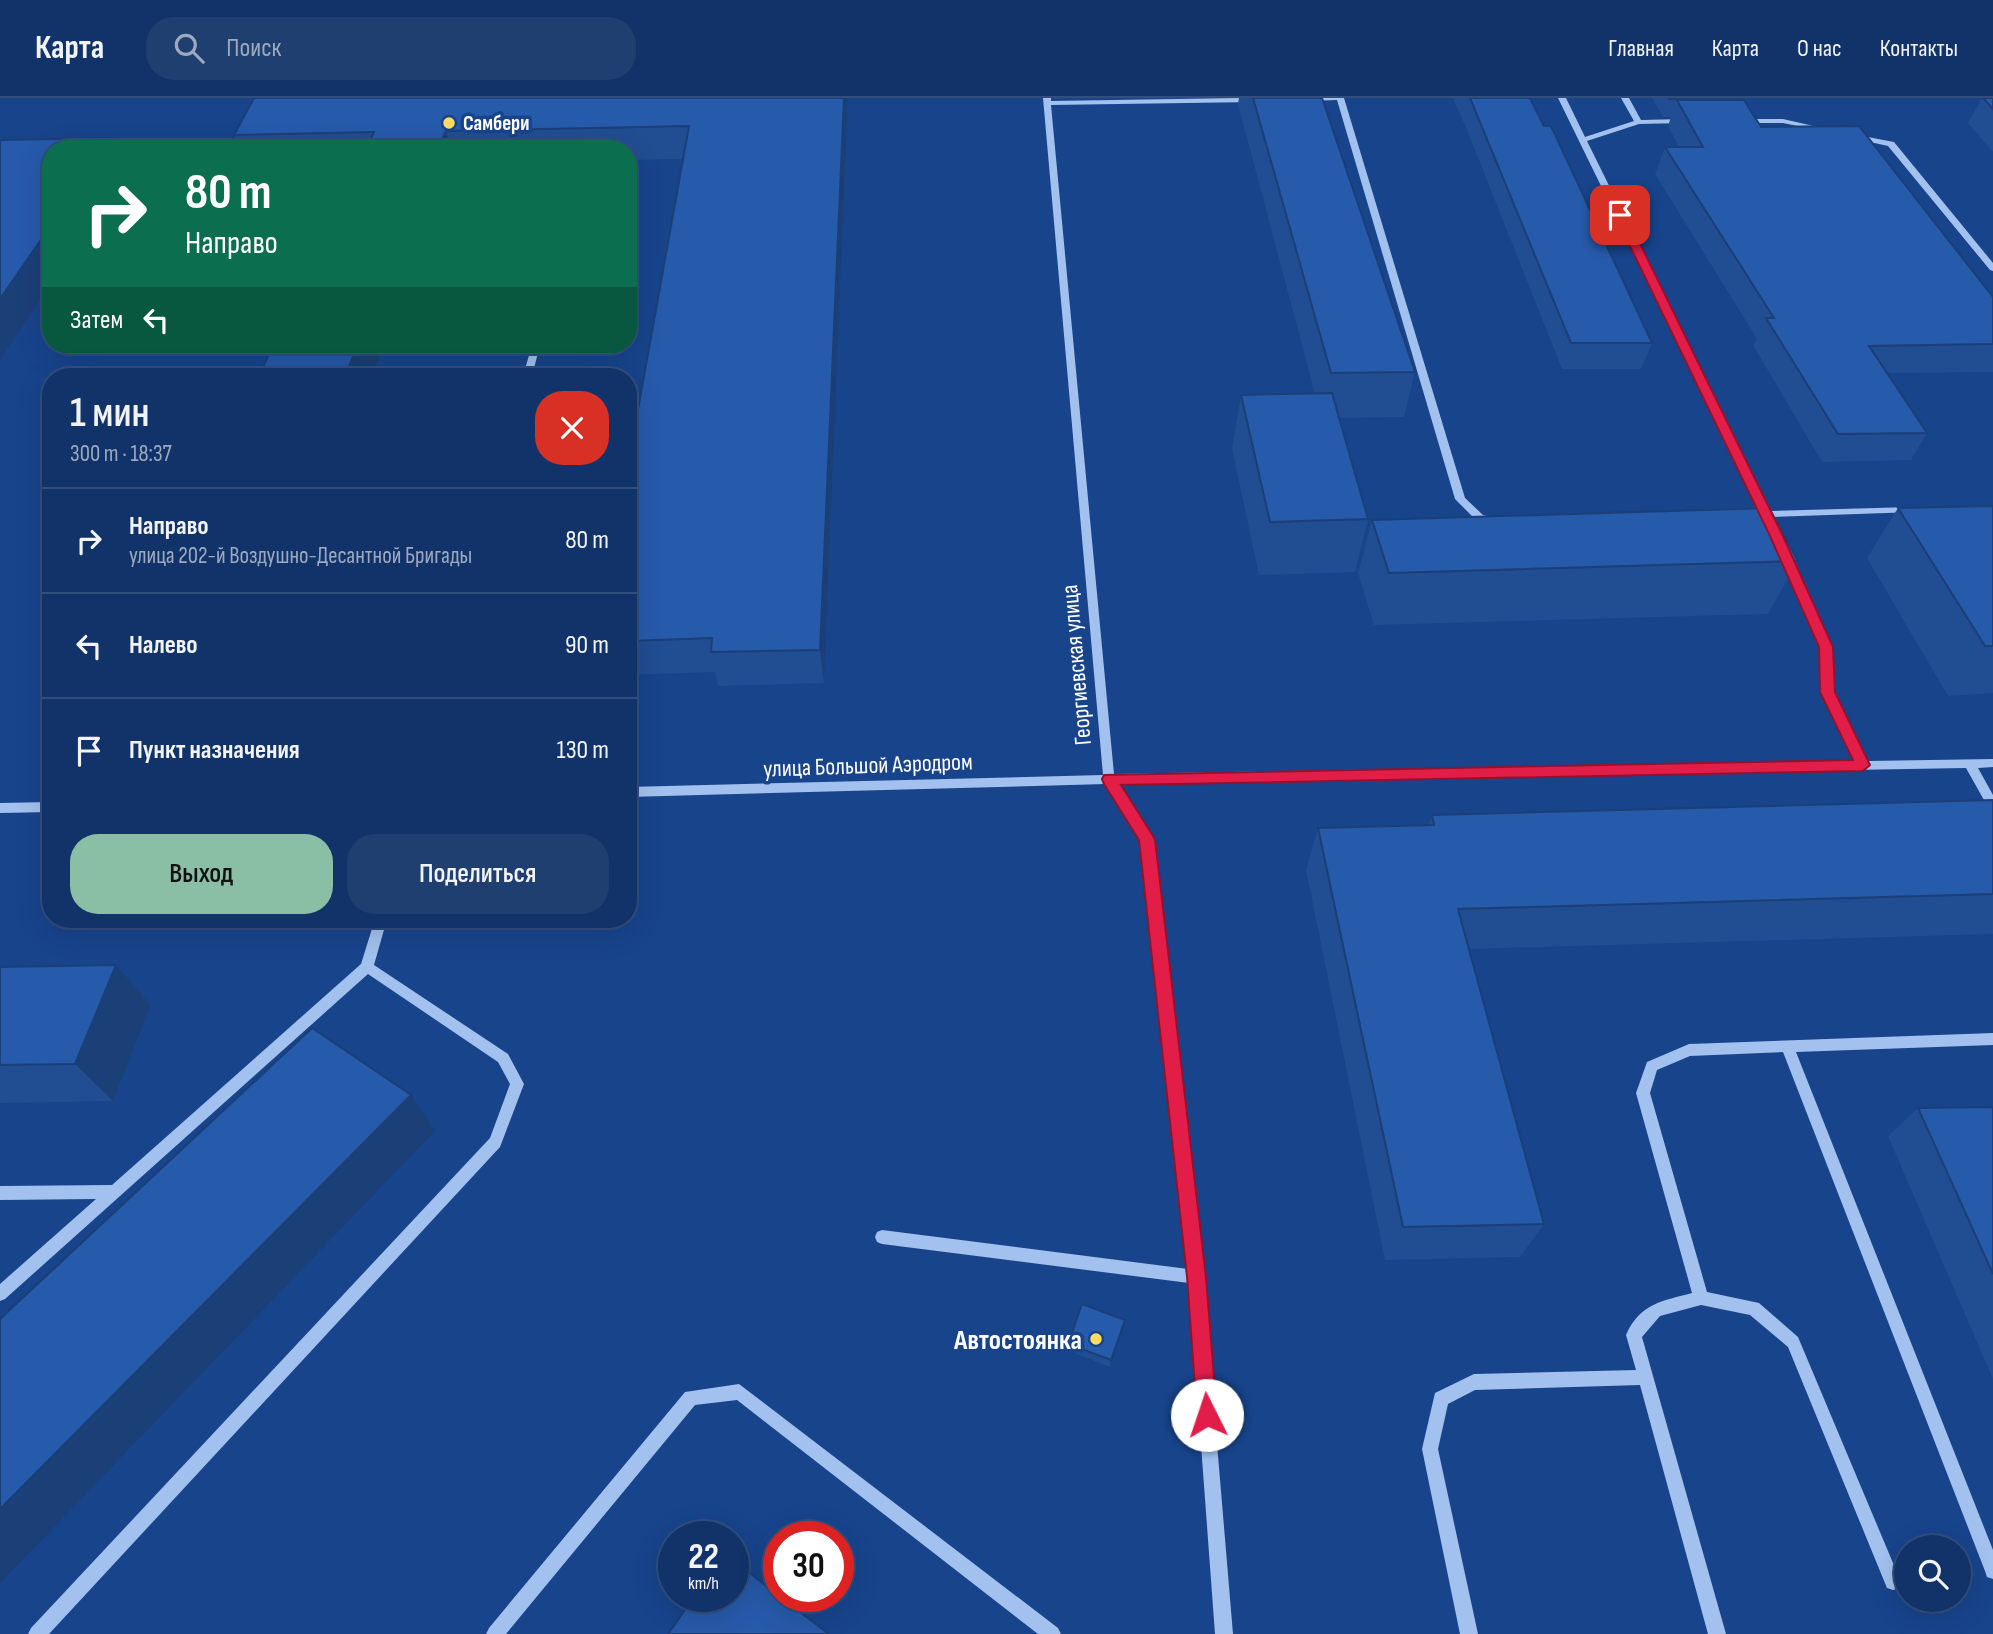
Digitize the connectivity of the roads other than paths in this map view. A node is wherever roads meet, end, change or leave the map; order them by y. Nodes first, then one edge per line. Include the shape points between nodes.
1 (1339, 98) edge
2 (1562, 98) edge
3 (1625, 98) edge
4 (1269, 99) edge
5 (1297, 99) edge
6 (1047, 101) edge
7 (1691, 121) edge
8 (1730, 121) edge
9 (1638, 122) junction
10 (1837, 132) edge
11 (1850, 135) edge
12 (1584, 140) junction
13 (1993, 268) edge
14 (1927, 509) edge
15 (1753, 514) edge
16 (1767, 514) junction
17 (1508, 523) edge
18 (1772, 526) edge
19 (1783, 550) edge
20 (1993, 763) edge
21 (1970, 764) junction
22 (1863, 765) junction
23 (1109, 779) junction
24 (637, 793) edge
25 (1993, 806) edge
26 (42, 807) edge
27 (0, 808) edge
28 (378, 928) edge
29 (367, 967) junction
30 (1993, 1039) edge
31 (1787, 1046) junction
32 (115, 1192) junction
33 (0, 1193) edge
34 (882, 1237) dead end
35 (1196, 1277) junction
36 (0, 1294) edge
37 (1701, 1298) junction
38 (1646, 1377) junction
39 (1993, 1571) edge
40 (1893, 1582) dead end
41 (37, 1634) edge
42 (495, 1634) edge
43 (1052, 1634) edge
44 (1224, 1634) edge
45 (1469, 1634) edge
46 (1717, 1634) edge

1 - 5 street
1 - 17 street via 1460,499 1480,518
2 - 12 street
3 - 9 street
4 - 6 street
6 - 23 street, Георгиевская улица
7 - 9 street
8 - 10 street via 1783,121
9 - 12 street
11 - 13 street via 1891,144
12 - 16 street
14 - 16 street
15 - 16 street
16 - 18 street
19 - 22 street via 1826,647 1828,692
20 - 21 street, улица Большой Аэродром
21 - 22 street, улица Большой Аэродром
21 - 25 lane
22 - 23 street, улица Большой Аэродром
23 - 24 street, улица Большой Аэродром
23 - 35 street, Георгиевская улица via 1147,839
26 - 27 street
28 - 29 street
29 - 32 street
29 - 41 street via 503,1058 517,1084 495,1142
30 - 31 street
31 - 37 lane via 1689,1050 1652,1066 1643,1093
31 - 39 street
32 - 33 street
32 - 36 street
34 - 35 lane
35 - 44 street, Георгиевская улица
37 - 38 lane via 1655,1310 1634,1335
37 - 40 street via 1754,1308 1793,1342
38 - 45 street via 1474,1382 1441,1399 1430,1449
38 - 46 lane
42 - 43 lane via 691,1398 739,1392

